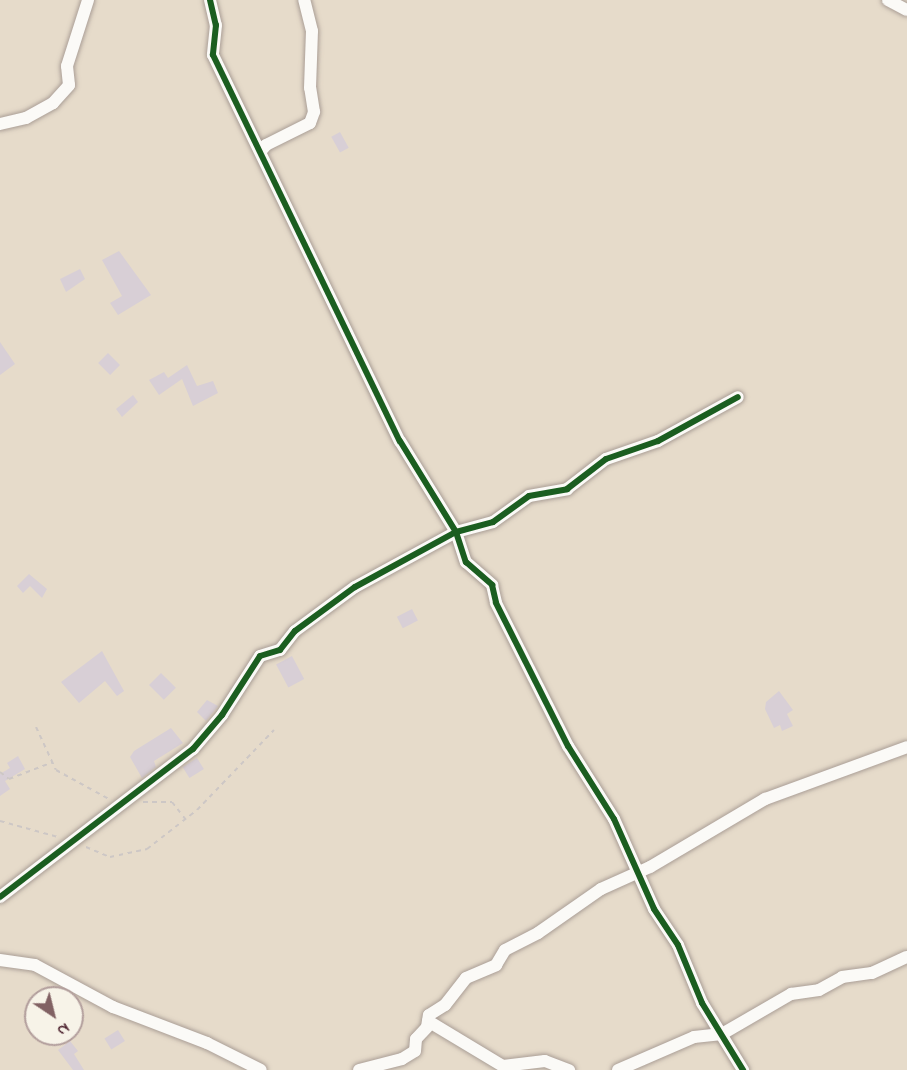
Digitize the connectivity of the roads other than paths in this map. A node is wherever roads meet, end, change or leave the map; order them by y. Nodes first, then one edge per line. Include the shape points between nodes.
1 (88, 0) edge
2 (210, 0) edge
3 (304, 0) edge
4 (888, 0) edge
5 (907, 10) edge
6 (0, 124) edge
7 (261, 151) junction
8 (738, 397) dead end
9 (456, 532) junction
10 (907, 747) edge
11 (637, 873) junction
12 (0, 897) edge
13 (907, 957) edge
14 (0, 960) edge
15 (428, 1021) junction
16 (722, 1034) junction
17 (261, 1070) edge
18 (358, 1070) edge
19 (569, 1070) edge
20 (618, 1070) edge
21 (743, 1070) edge

1 - 6 street via 67,66 69,85 53,103 26,118
2 - 7 street via 216,25 213,55
3 - 7 street via 312,31 310,88 314,112 310,123
4 - 5 street
7 - 9 street via 400,441
8 - 9 street via 658,441 606,459 567,489 529,496 493,522
9 - 11 street via 466,562 492,585 496,603 568,746 614,819
9 - 12 street via 356,587 295,631 280,650 260,656 201,742
10 - 11 street via 765,800
11 - 15 street via 601,889 538,933 505,950 496,965 466,978
11 - 16 street via 654,909 678,945 702,1003
13 - 16 street via 872,973 842,977 819,990 791,994
14 - 17 street via 35,965 113,1007 166,1031 207,1043
15 - 18 street via 416,1039 415,1051 402,1059
15 - 19 street via 503,1065 545,1061
16 - 20 street via 694,1037
16 - 21 street

